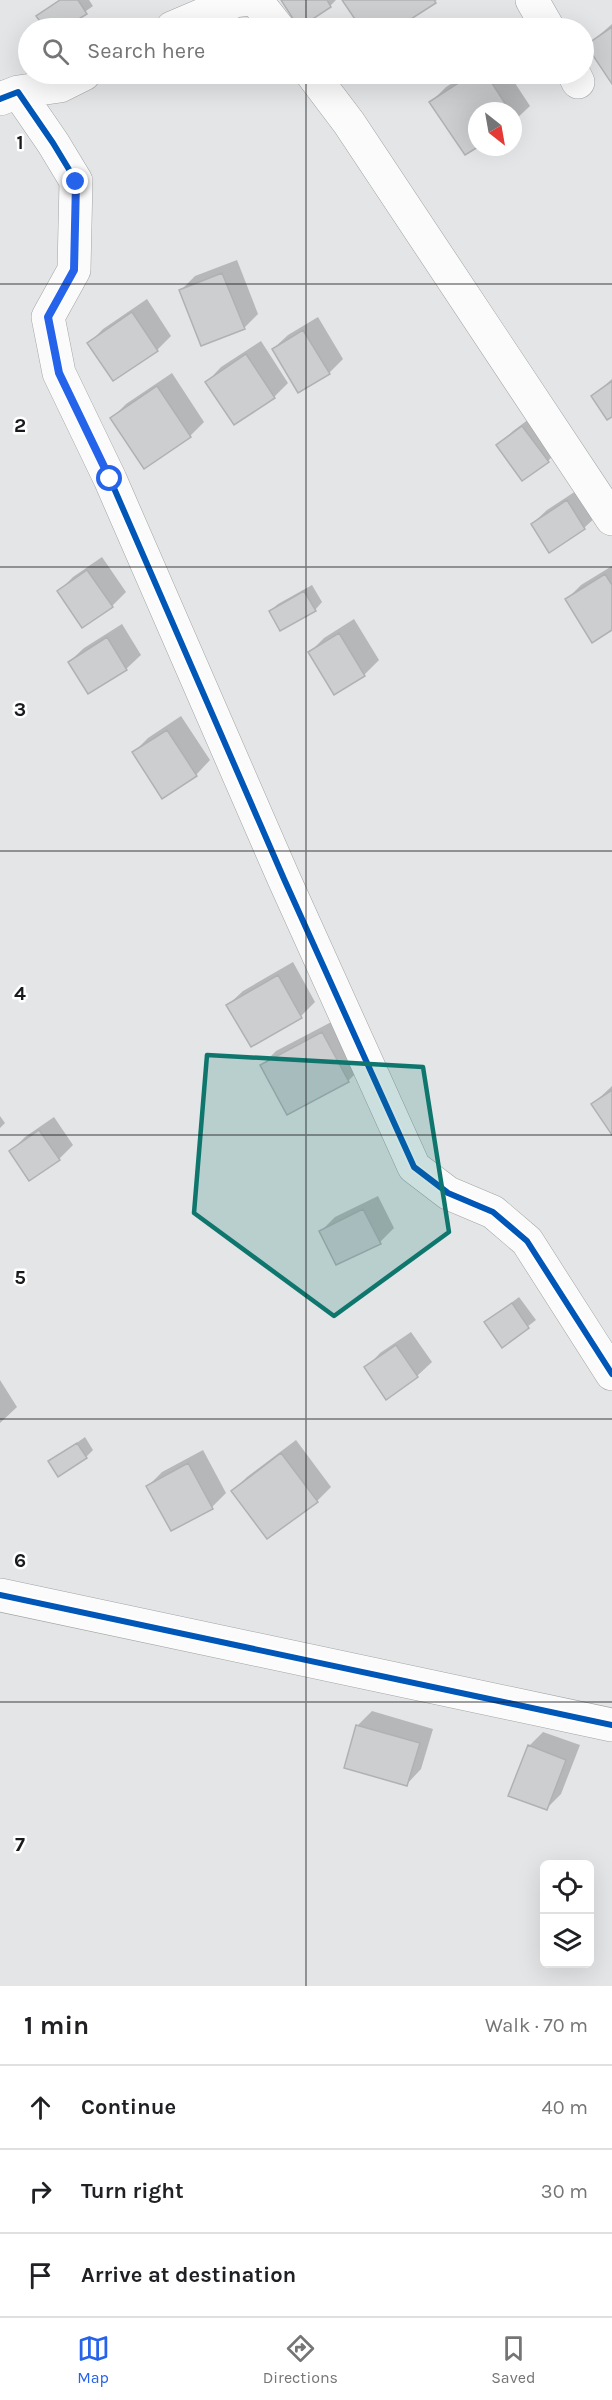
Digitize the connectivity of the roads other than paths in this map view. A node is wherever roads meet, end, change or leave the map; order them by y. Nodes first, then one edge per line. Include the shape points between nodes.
1 (243, 0) edge
2 (253, 0) edge
3 (532, 0) edge
4 (196, 18) edge
5 (270, 18) edge
6 (542, 18) edge
7 (64, 84) edge
8 (320, 84) edge
9 (9, 95) edge
10 (612, 519) edge
11 (612, 1374) edge
12 (0, 1595) edge
13 (612, 1725) edge

1 - 4 street
2 - 5 street
3 - 6 street
7 - 9 street
8 - 10 street
9 - 11 street via 53,143 76,182 74,270 48,317 59,373 110,479 414,1167 448,1193 493,1212 527,1241
12 - 13 street

